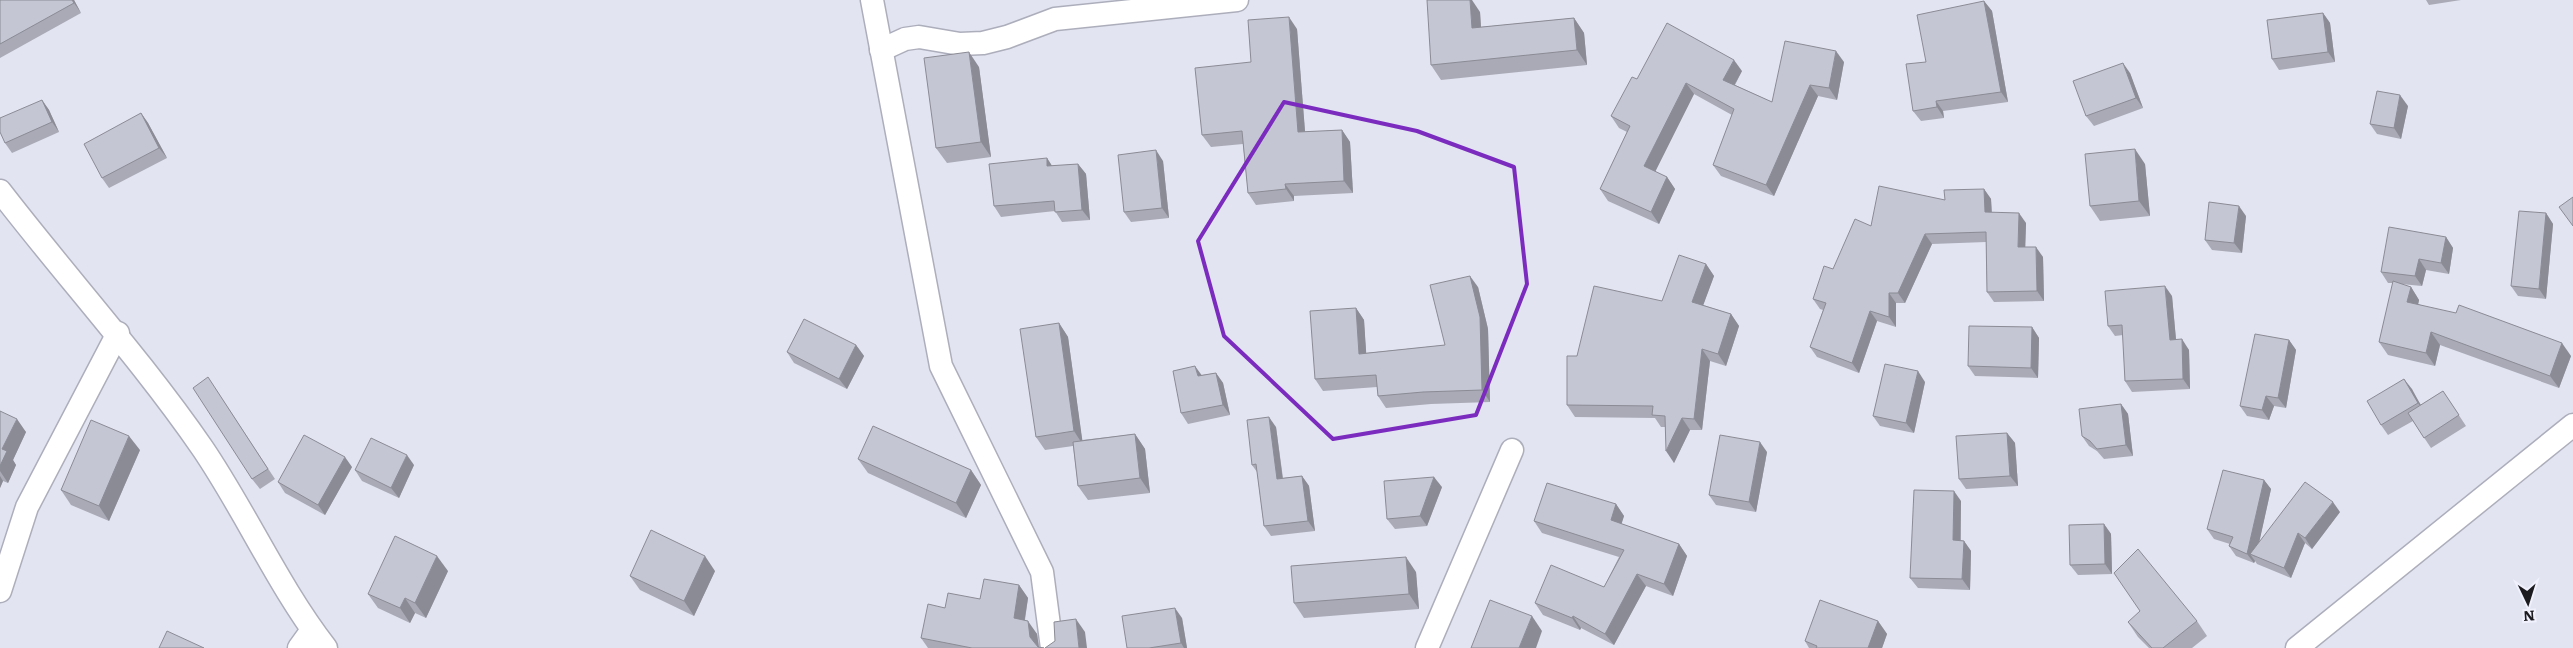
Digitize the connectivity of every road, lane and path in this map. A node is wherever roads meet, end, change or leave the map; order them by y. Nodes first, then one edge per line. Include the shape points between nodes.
1 (872, 0) edge
2 (1237, 0) edge
3 (881, 50) junction
4 (0, 191) edge
5 (118, 334) junction
6 (2573, 425) edge
7 (1512, 450) dead end
8 (0, 591) edge
9 (312, 630) junction
10 (299, 648) edge
11 (326, 648) edge
12 (1052, 648) edge
13 (1427, 648) edge
14 (2297, 648) edge

1 - 3 street
2 - 3 street via 1055,19 983,43 960,44 919,37
3 - 12 street via 941,366 1042,572
4 - 5 street
5 - 8 street via 27,507
5 - 9 street via 204,450
6 - 14 street
7 - 13 street
9 - 10 street
9 - 11 street

